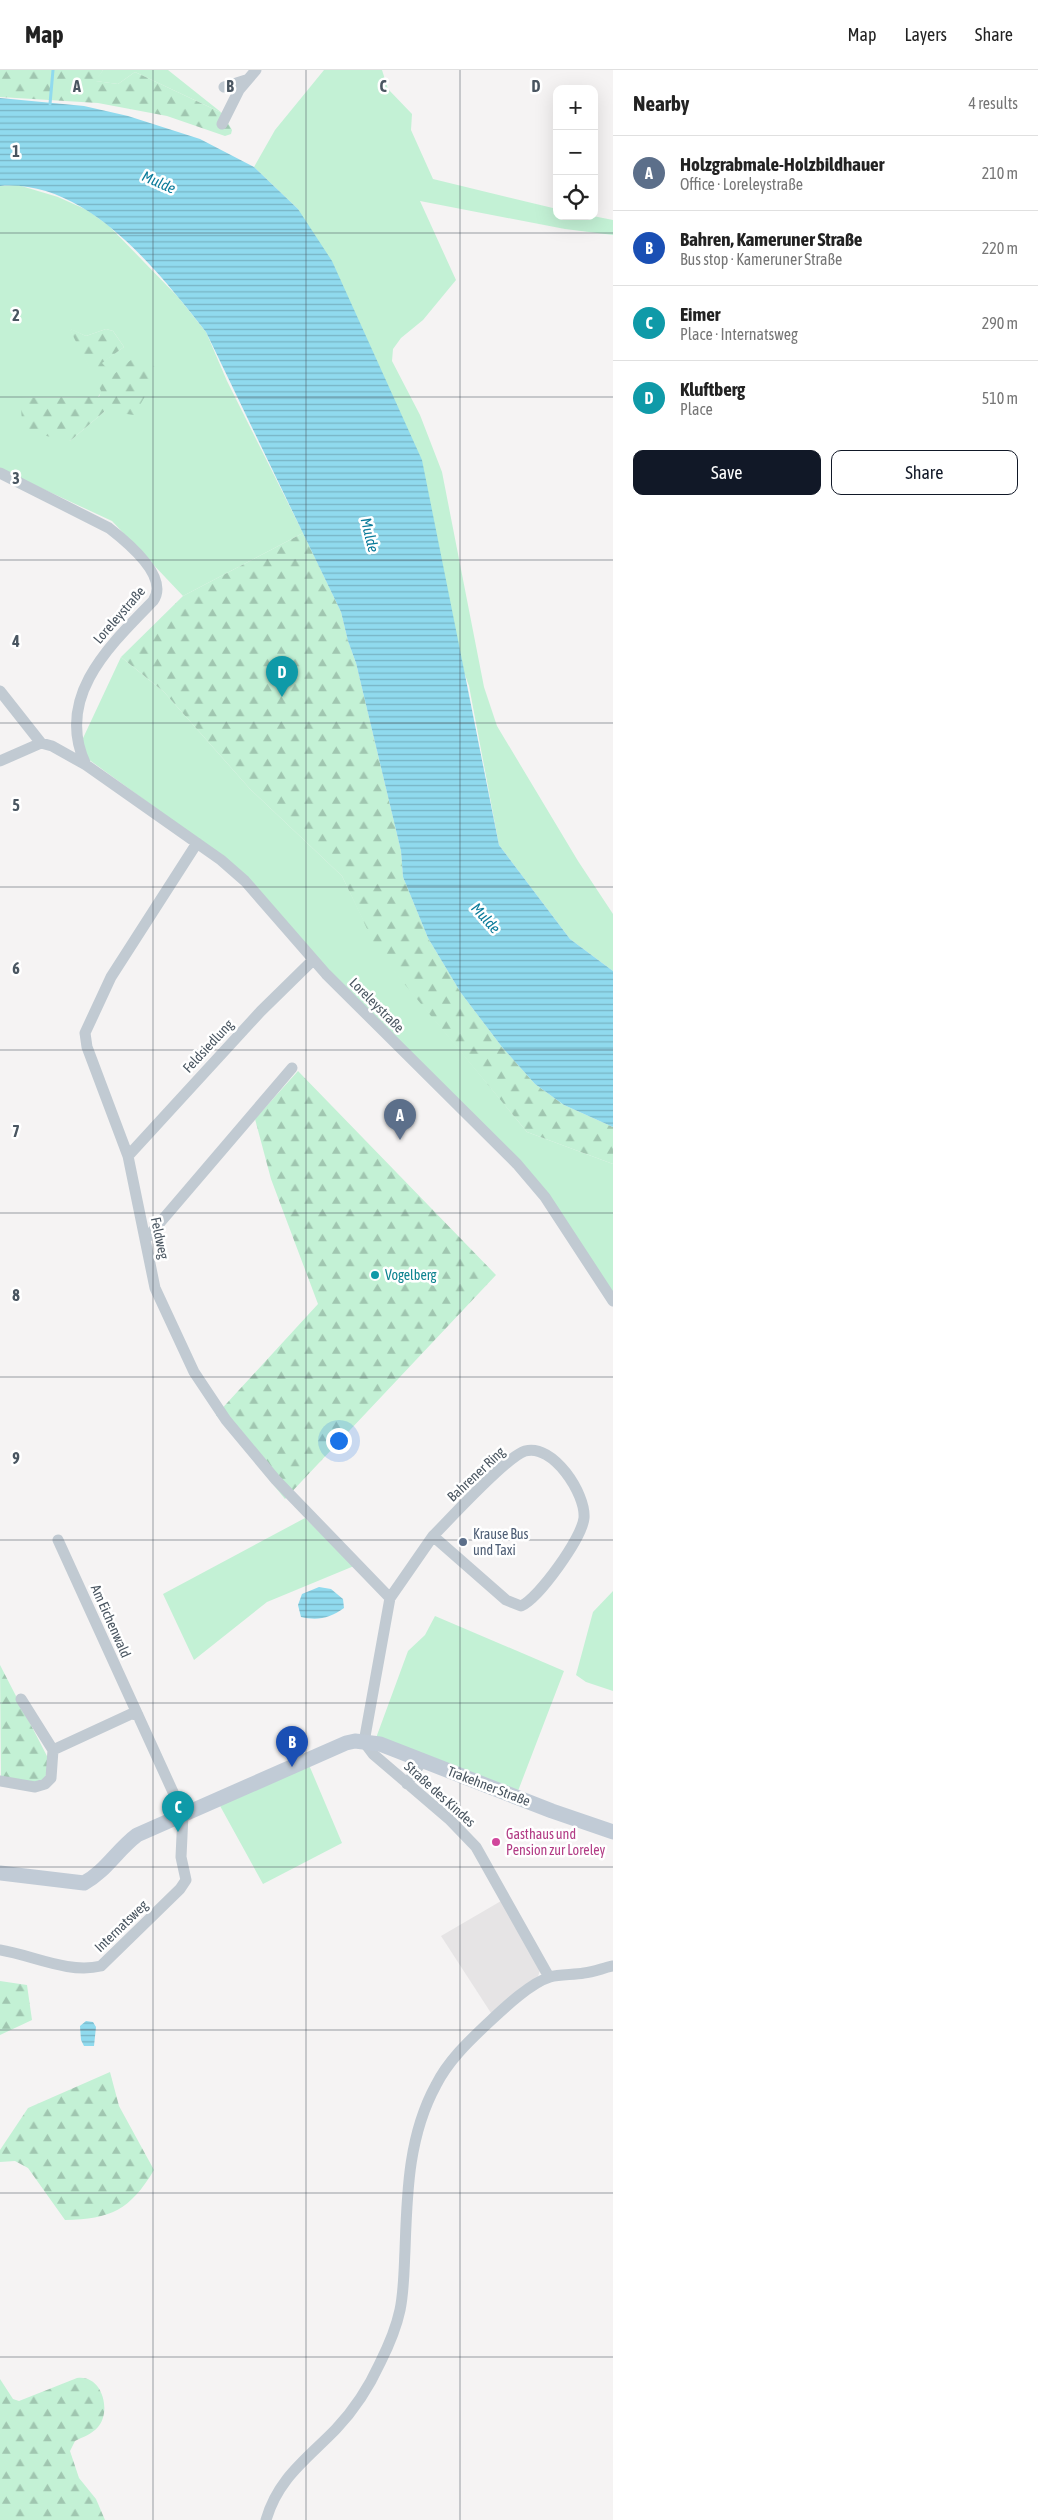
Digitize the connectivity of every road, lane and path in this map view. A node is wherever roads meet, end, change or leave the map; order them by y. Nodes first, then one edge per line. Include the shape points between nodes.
1 (256, 70) edge
2 (246, 80) junction
3 (224, 87) dead end
4 (222, 124) dead end
5 (0, 473) edge
6 (0, 691) edge
7 (41, 743) junction
8 (0, 761) edge
9 (86, 765) junction
10 (197, 843) junction
11 (313, 960) junction
12 (292, 1068) dead end
13 (128, 1156) junction
14 (146, 1239) junction
15 (613, 1301) edge
16 (434, 1536) junction
17 (58, 1540) dead end
18 (390, 1598) junction
19 (21, 1698) dead end
20 (138, 1715) junction
21 (364, 1742) junction
22 (53, 1750) junction
23 (422, 1760) junction
24 (0, 1781) edge
25 (407, 1784) junction
26 (183, 1814) junction
27 (613, 1832) edge
28 (0, 1873) edge
29 (0, 1950) edge
30 (613, 1966) edge
31 (549, 1977) junction
32 (266, 2520) edge

1 - 2 street
2 - 3 street
2 - 4 street
5 - 9 street, Loreleystraße via 109,528 146,563 158,585 158,594 109,648 82,694 75,719 76,736
6 - 7 street, Loreleystraße
7 - 8 street
7 - 9 street, Loreleystraße
9 - 10 street, Loreleystraße
10 - 11 street, Loreleystraße via 245,882
10 - 13 street, Feldweg via 111,977 85,1033 93,1070 115,1116
11 - 13 street, Feldsiedlung
11 - 15 street, Loreleystraße via 532,1180
12 - 14 street
13 - 14 street, Feldweg
14 - 18 street, Feldweg via 155,1288 194,1372 213,1402 276,1480
16 - 16 street, Bahrener Ring via 506,1600 521,1606 537,1594 579,1534 584,1516 582,1501 576,1487 551,1458 538,1451 526,1451 489,1481
16 - 18 street, Bahrener Ring
17 - 20 street, Am Eichenwald
18 - 21 street, Bahrener Ring
19 - 22 street
20 - 22 street via 131,1714
20 - 26 street, Am Eichenwald
21 - 23 street, Trakehner Straße via 380,1744
21 - 25 street, Straße des Kindes
21 - 26 street via 346,1743
22 - 24 street via 51,1778 45,1784 35,1787
23 - 25 street
23 - 27 street, Trakehner Straße
25 - 31 street, Straße des Kindes via 476,1847
26 - 28 street via 121,1846 94,1878 84,1883
26 - 29 street, Internatsweg via 181,1857 186,1880 101,1966 50,1962
30 - 31 street
31 - 32 street via 534,1985 484,2026 450,2063 436,2084 414,2146 408,2183 400,2311 380,2363 348,2416 280,2485

